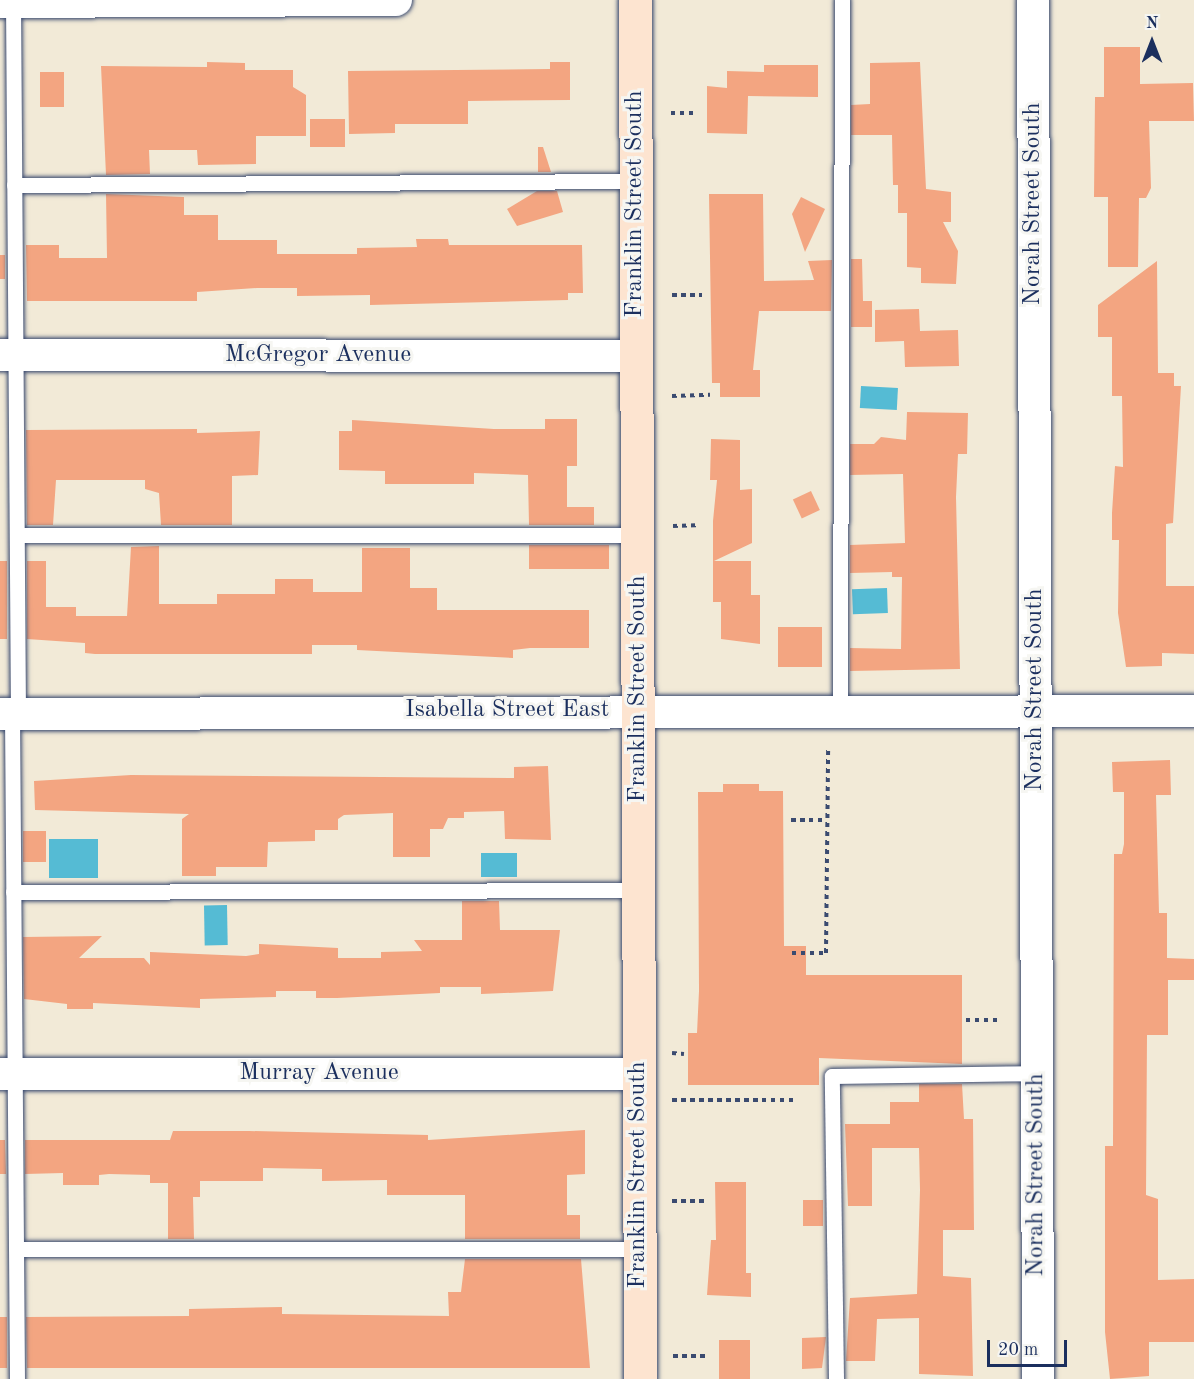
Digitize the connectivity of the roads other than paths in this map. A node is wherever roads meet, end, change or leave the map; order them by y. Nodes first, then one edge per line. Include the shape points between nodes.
1 (396, 0) edge
2 (635, 0) edge
3 (842, 0) edge
4 (1033, 0) edge
5 (8, 1) edge
6 (635, 181) junction
7 (14, 185) junction
8 (7, 355) edge
9 (637, 356) junction
10 (16, 535) junction
11 (638, 535) junction
12 (638, 710) junction
13 (840, 711) junction
14 (1194, 711) edge
15 (1037, 712) junction
16 (10, 714) edge
17 (638, 890) junction
18 (13, 892) junction
19 (1036, 1073) junction
20 (7, 1074) edge
21 (638, 1074) junction
22 (16, 1249) junction
23 (639, 1249) junction
24 (17, 1379) edge
25 (640, 1379) edge
26 (836, 1379) edge
27 (1038, 1379) edge

1 - 5 street
2 - 6 street, Franklin Street South
3 - 13 lane
4 - 15 street, Norah Street South
5 - 7 lane
6 - 7 lane
6 - 9 street, Franklin Street South
7 - 8 lane
8 - 9 street, McGregor Avenue
8 - 10 lane
9 - 11 street, Franklin Street South
10 - 11 lane
10 - 16 lane
11 - 12 street, Franklin Street South
12 - 13 street, Isabella Street East
12 - 16 street, Isabella Street East
12 - 17 street, Franklin Street South
13 - 15 street, Isabella Street East
14 - 15 street, Isabella Street East
15 - 19 street, Norah Street South
16 - 18 lane
17 - 18 lane
17 - 21 street, Franklin Street South
18 - 20 lane
19 - 26 lane via 832,1076
19 - 27 street, Norah Street South
20 - 21 street, Murray Avenue
20 - 22 lane
21 - 23 street, Franklin Street South
22 - 23 lane
22 - 24 lane
23 - 25 street, Franklin Street South

